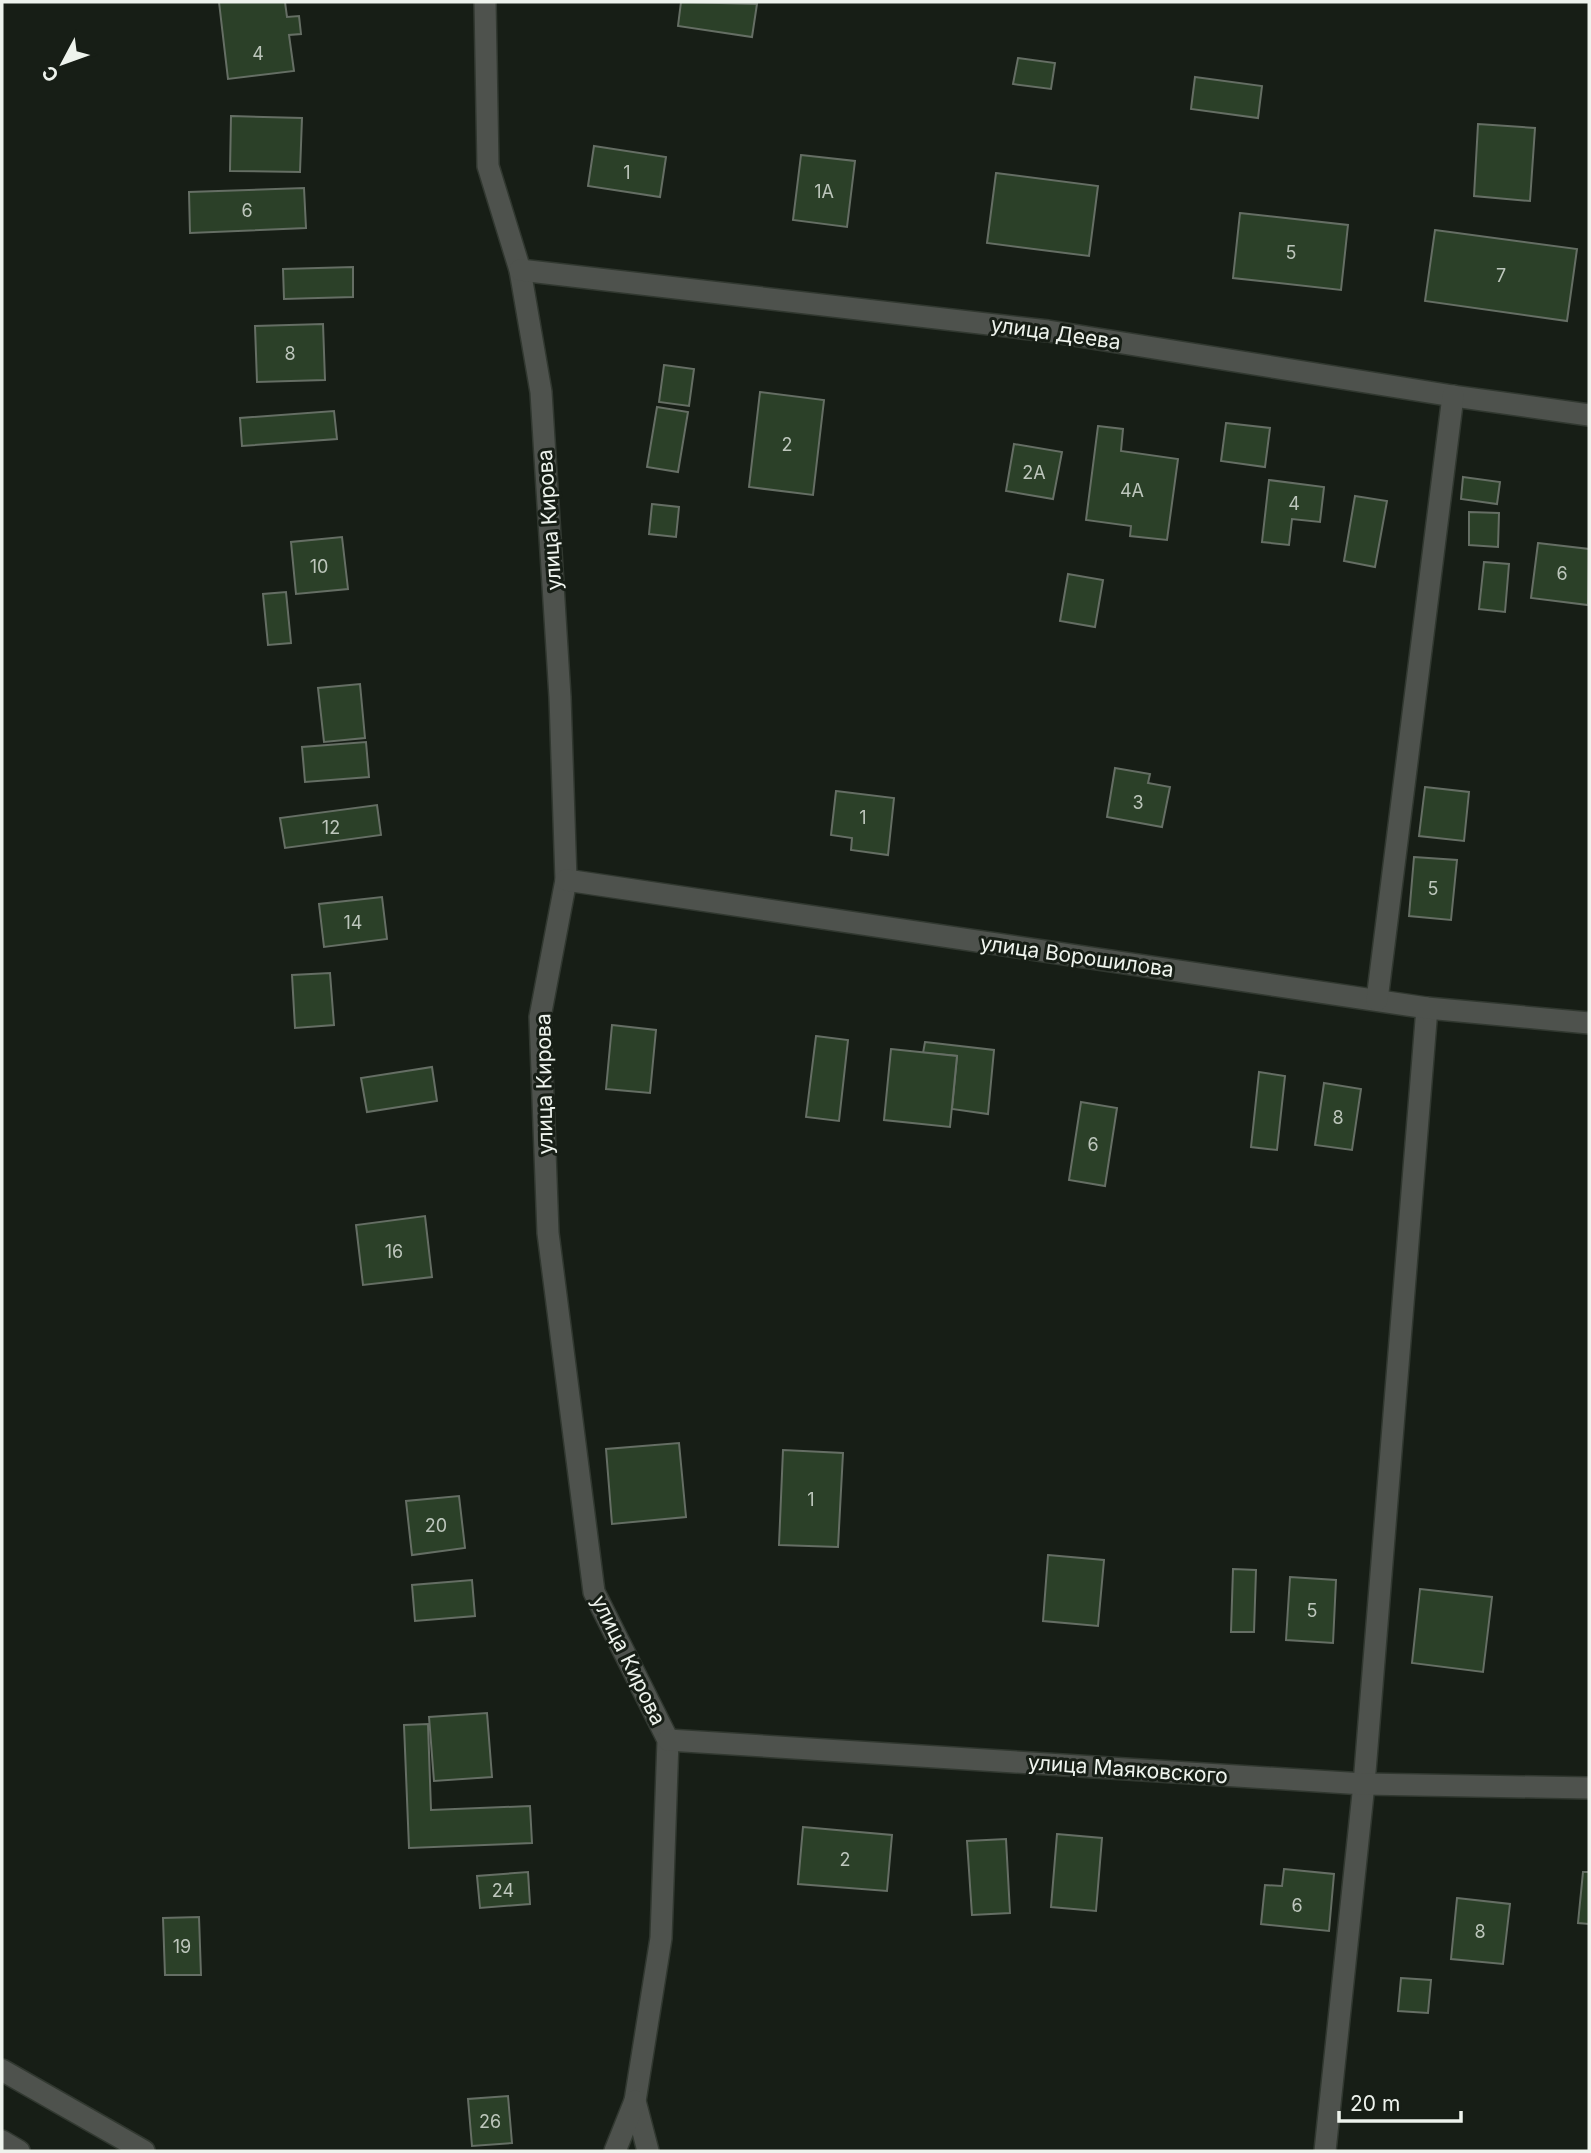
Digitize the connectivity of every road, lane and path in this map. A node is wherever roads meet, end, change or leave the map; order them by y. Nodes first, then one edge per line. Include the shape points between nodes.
1 (485, 2) edge
2 (520, 270) junction
3 (1453, 396) junction
4 (1589, 415) edge
5 (566, 880) junction
6 (1377, 1000) junction
7 (1427, 1008) junction
8 (1589, 1023) edge
9 (667, 1740) junction
10 (1364, 1784) junction
11 (1589, 1787) edge
12 (2, 2070) edge
13 (635, 2101) junction
14 (2, 2141) edge
15 (19, 2151) edge
16 (144, 2151) edge
17 (615, 2151) edge
18 (648, 2151) edge
19 (1325, 2151) edge

1 - 2 street, улица Кирова via 488,166
2 - 3 street, улица Деева via 1048,331
2 - 5 street, улица Кирова via 541,392
3 - 4 street, улица Деева
3 - 6 street
5 - 6 street, улица Ворошилова
5 - 9 street, улица Кирова via 540,1017 548,1233 594,1592
6 - 7 street, улица Ворошилова
7 - 8 street, улица Ворошилова
7 - 10 street
9 - 10 street, улица Маяковского
9 - 13 street, улица Кирова via 661,1938
10 - 11 street, улица Маяковского
10 - 19 street
12 - 16 street
13 - 17 street
13 - 18 street, улица Кирова
14 - 15 street

